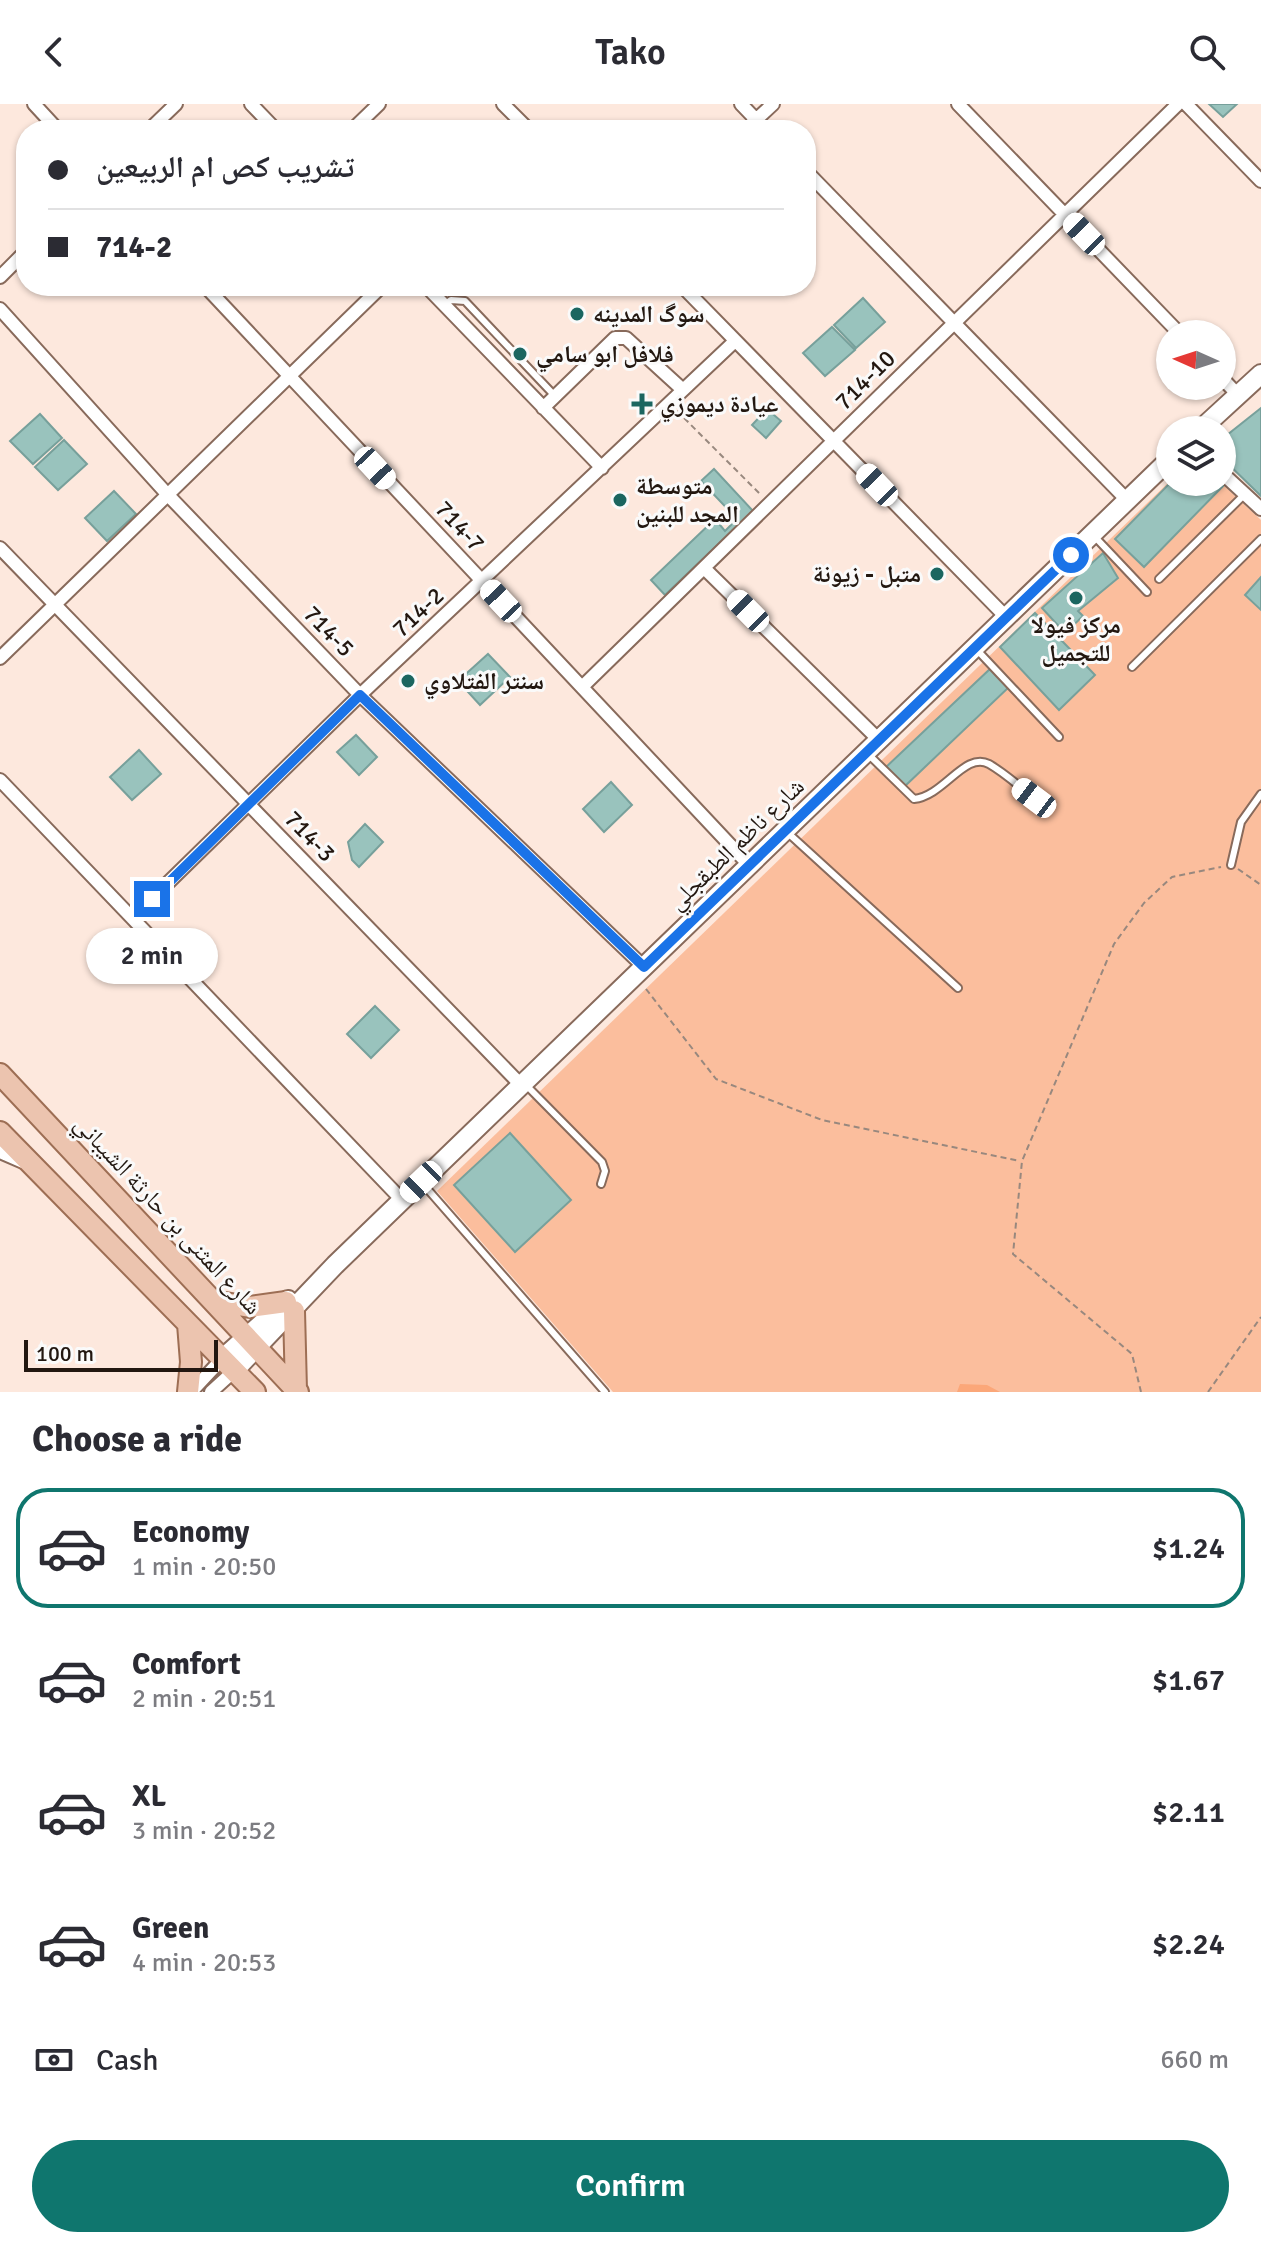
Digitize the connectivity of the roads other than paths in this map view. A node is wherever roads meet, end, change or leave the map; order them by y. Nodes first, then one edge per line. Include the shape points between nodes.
1 (34, 104) edge
2 (176, 104) edge
3 (251, 104) edge
4 (503, 104) edge
5 (741, 104) edge
6 (773, 104) edge
7 (958, 104) edge
8 (1178, 104) edge
9 (1186, 104) edge
10 (49, 120) edge
11 (159, 120) edge
12 (266, 120) edge
13 (518, 120) edge
14 (756, 120) joint
15 (816, 181) edge
16 (1261, 181) edge
17 (1065, 214) junction
18 (16, 261) edge
19 (0, 277) edge
20 (214, 296) edge
21 (372, 296) edge
22 (435, 296) edge
23 (692, 296) edge
24 (444, 305) junction
25 (0, 309) edge
26 (1167, 320) edge
27 (954, 323) junction
28 (735, 341) junction
29 (1261, 372) edge
30 (289, 376) junction
31 (1236, 389) edge
32 (683, 390) junction
33 (1240, 392) junction
34 (555, 396) junction
35 (543, 408) junction
36 (1215, 416) edge
37 (834, 441) junction
38 (602, 468) junction
39 (1156, 472) edge
40 (1236, 486) edge
41 (167, 494) junction
42 (1245, 494) junction
43 (1127, 500) junction
44 (1261, 509) edge
45 (1092, 534) junction
46 (1261, 539) edge
47 (0, 548) edge
48 (704, 568) junction
49 (1159, 579) dead end
50 (483, 582) junction
51 (1147, 592) dead end
52 (55, 605) junction
53 (1006, 617) junction
54 (974, 648) junction
55 (0, 658) edge
56 (1132, 667) dead end
57 (582, 687) junction
58 (360, 695) junction
59 (1059, 737) dead end
60 (873, 746) junction
61 (0, 780) edge
62 (1261, 794) edge
63 (1034, 798) dead end
64 (249, 805) junction
65 (785, 830) junction
66 (749, 865) junction
67 (1231, 865) road end
68 (132, 918) junction
69 (639, 971) junction
70 (958, 988) dead end
71 (0, 1074) edge
72 (522, 1084) junction
73 (0, 1132) edge
74 (0, 1152) edge
75 (36, 1169) junction
76 (421, 1182) junction
77 (601, 1184) dead end
78 (402, 1200) junction
79 (213, 1301) junction
80 (290, 1306) junction
81 (188, 1324) junction
82 (252, 1342) junction
83 (228, 1365) junction
84 (297, 1391) edge
85 (189, 1392) edge
86 (211, 1392) edge
87 (255, 1392) edge
88 (605, 1392) edge

1 - 10 street
2 - 11 street
3 - 12 street
4 - 13 street
5 - 14 street
6 - 14 street
7 - 17 street
8 - 17 street, 714-10
9 - 16 street
15 - 27 street
17 - 26 street
17 - 27 street, 714-10
18 - 19 street
20 - 30 street, 714-7
21 - 30 street
22 - 24 street
23 - 28 street
24 - 34 lane via 465,301
24 - 35 street
25 - 41 street, 714-5
27 - 37 street, 714-10
27 - 43 street
28 - 32 street, 714-2
28 - 37 street
29 - 33 main road
30 - 41 street
30 - 50 street, 714-7
31 - 33 street
32 - 34 street via 620,337
32 - 38 street, 714-2
33 - 36 main road
34 - 35 street
35 - 38 street
37 - 48 street, 714-10
37 - 53 street
38 - 50 street, 714-2
39 - 43 main road, شارع ناظم الطبقجلي
40 - 42 street
41 - 52 street
41 - 58 street, 714-5
42 - 44 street
42 - 49 lane
43 - 45 main road, شارع ناظم الطبقجلي
45 - 51 lane
45 - 53 main road, شارع ناظم الطبقجلي
46 - 56 lane
47 - 52 street, 714-3
48 - 57 street, 714-10
48 - 60 street
50 - 57 street, 714-7
50 - 58 street, 714-2
52 - 55 street
52 - 64 street, 714-3
53 - 54 main road, شارع ناظم الطبقجلي
54 - 59 lane
54 - 60 main road, شارع ناظم الطبقجلي
57 - 66 street, 714-7
58 - 64 street, 714-2
58 - 69 street, 714-5
60 - 63 lane via 914,799 939,790 976,761 986,762
60 - 65 main road, شارع ناظم الطبقجلي
61 - 68 street
62 - 67 lane via 1241,822
64 - 68 street, 714-2
64 - 72 street, 714-3
65 - 66 main road, شارع ناظم الطبقجلي
65 - 70 lane
66 - 69 main road, شارع ناظم الطبقجلي
68 - 78 street
69 - 72 main road, شارع ناظم الطبقجلي
71 - 79 main road, شارع المثنى بن حارثة الشيباني
72 - 76 main road, شارع ناظم الطبقجلي
72 - 77 lane via 602,1162
73 - 75 main road
74 - 75 street
75 - 81 main road
76 - 78 main road, شارع ناظم الطبقجلي
76 - 88 lane
78 - 80 main road, شارع ناظم الطبقجلي
79 - 80 main road
79 - 82 main road, شارع المثنى بن حارثة الشيباني
80 - 82 main road, شارع ناظم الطبقجلي
80 - 84 main road
81 - 83 main road
81 - 85 main road
82 - 83 main road, شارع ناظم الطبقجلي
82 - 84 main road, شارع المثنى بن حارثة الشيباني
83 - 85 street
83 - 86 street
83 - 87 main road

